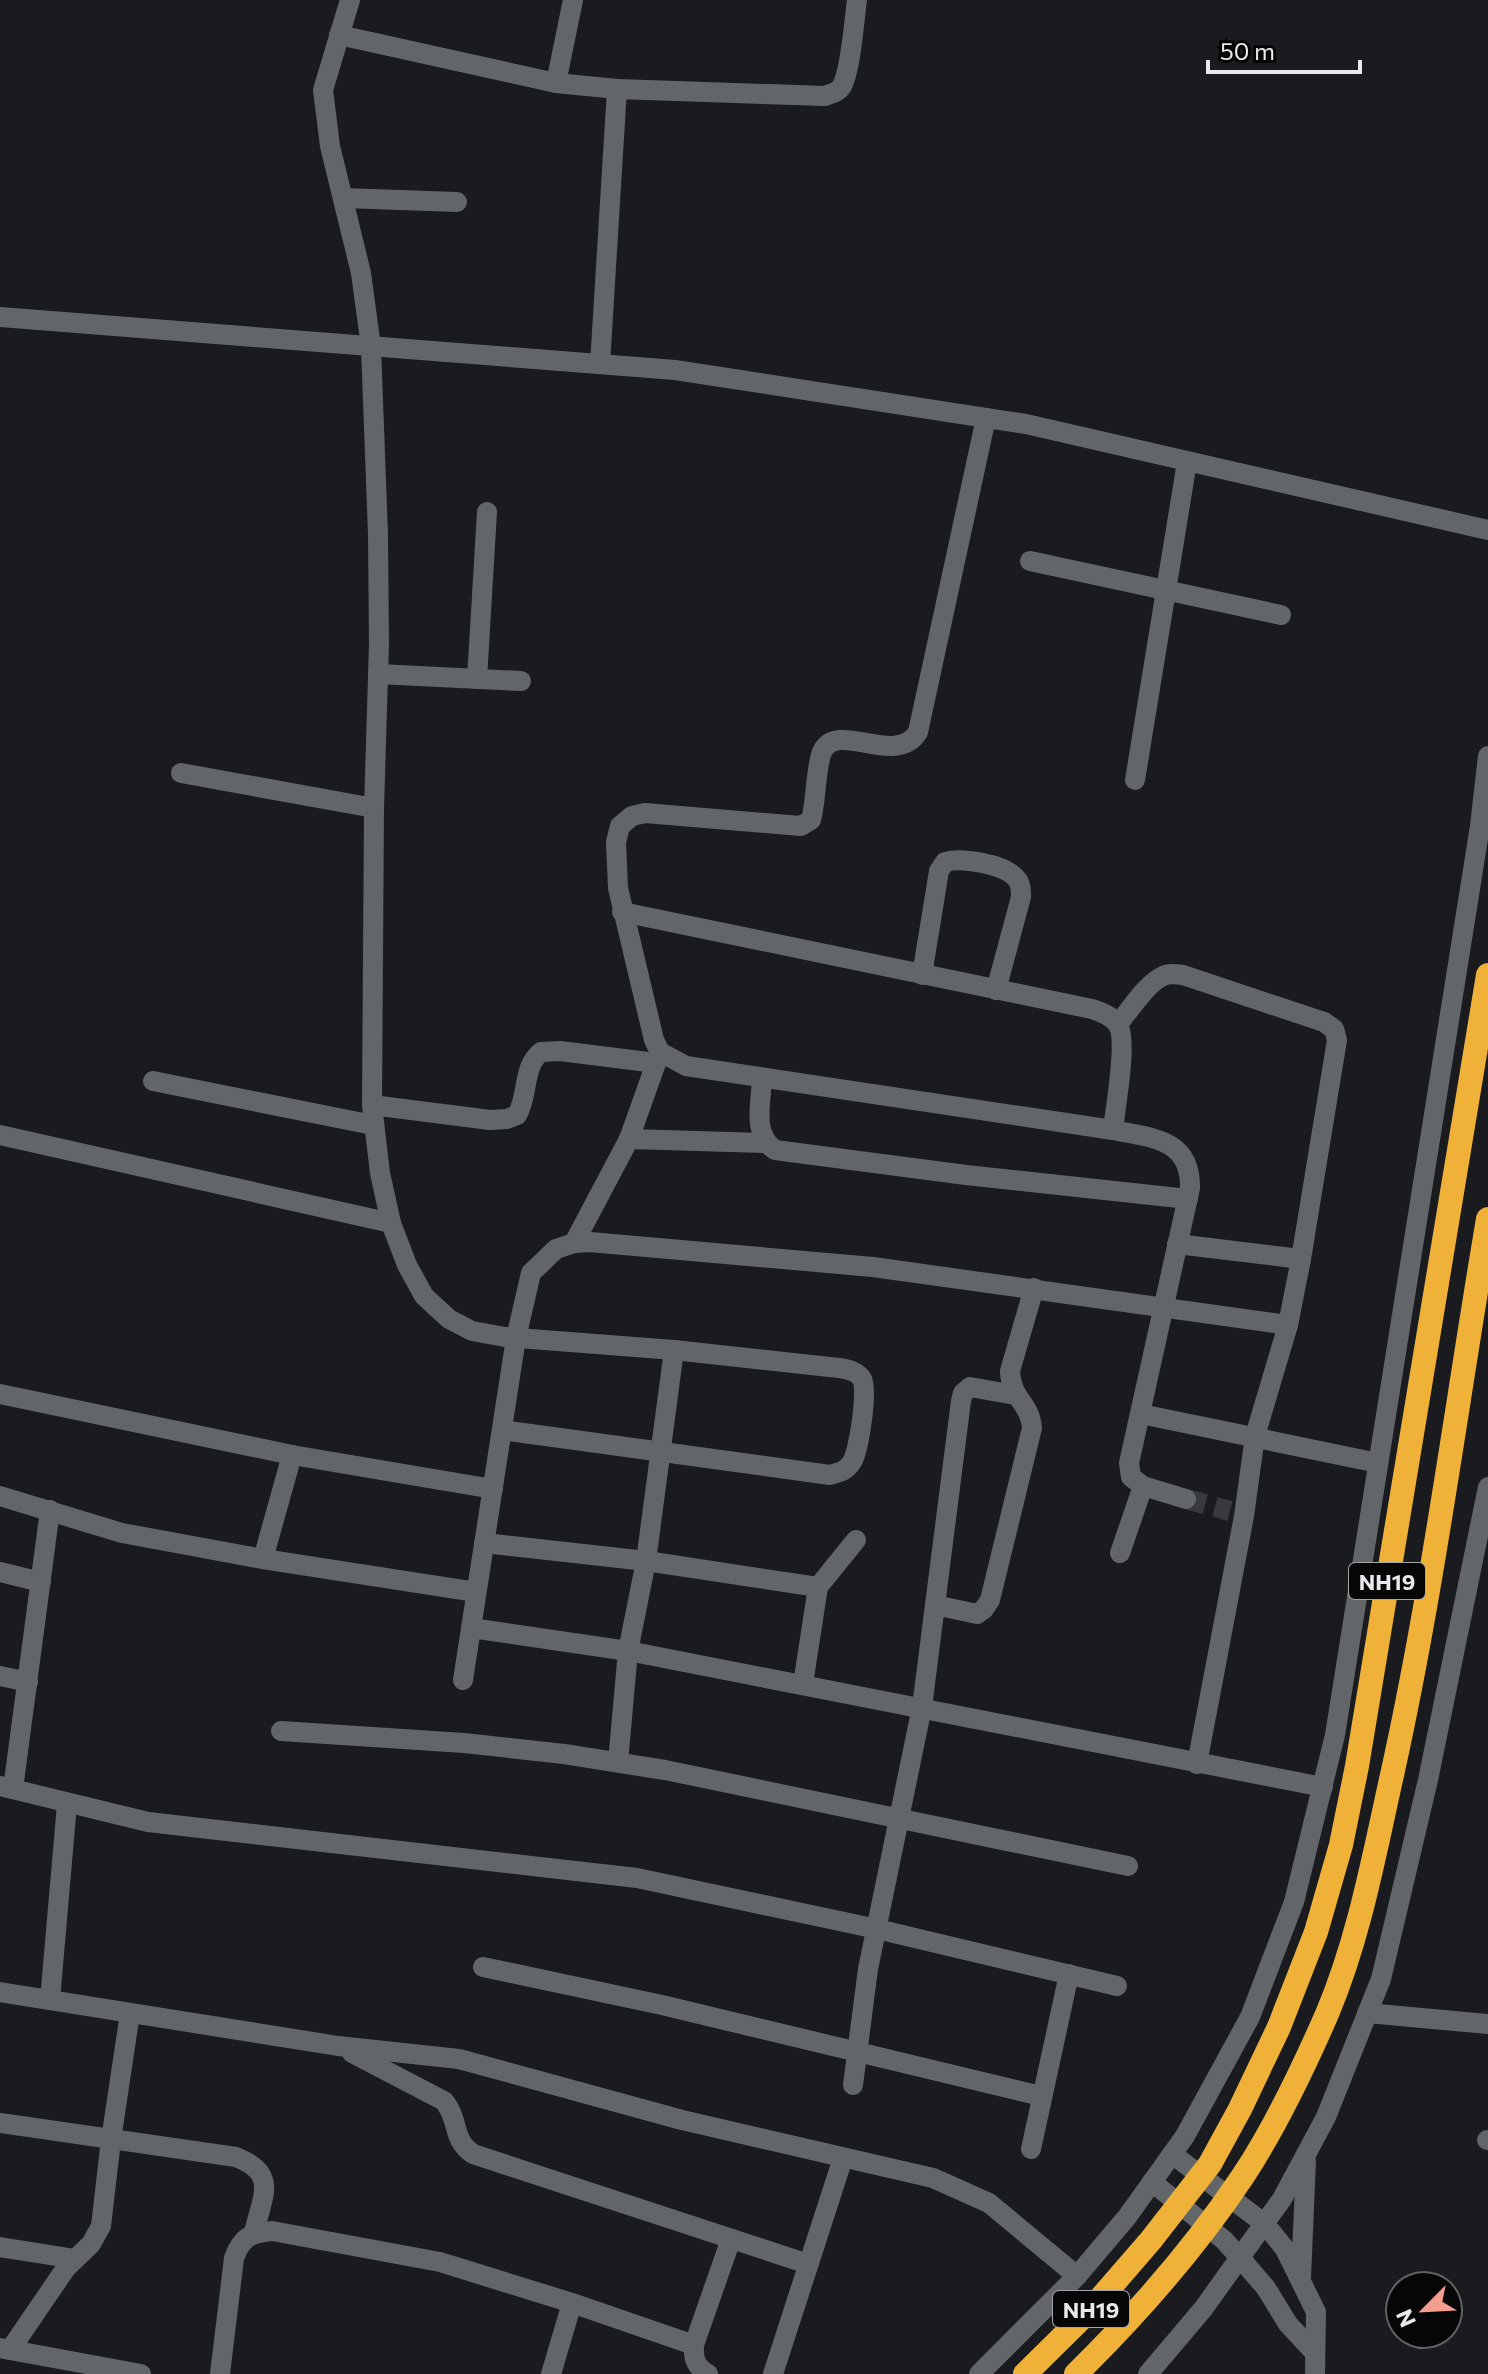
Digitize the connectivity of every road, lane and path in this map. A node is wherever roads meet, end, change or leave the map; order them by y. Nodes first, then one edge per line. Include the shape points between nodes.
1 (350, 0) edge
2 (573, 0) edge
3 (857, 0) edge
4 (339, 35) junction
5 (556, 83) junction
6 (617, 89) junction
7 (343, 198) junction
8 (457, 202) dead end
9 (0, 317) edge
10 (371, 347) junction
11 (600, 364) junction
12 (986, 418) junction
13 (1187, 462) junction
14 (487, 512) dead end
15 (1488, 530) edge
16 (1030, 561) dead end
17 (1168, 590) junction
18 (1281, 615) dead end
19 (378, 674) junction
20 (477, 679) junction
21 (521, 681) dead end
22 (1488, 756) edge
23 (181, 773) dead end
24 (1135, 780) dead end
25 (374, 808) junction
26 (622, 912) junction
27 (922, 975) junction
28 (1488, 975) edge
29 (996, 990) junction
30 (1118, 1024) junction
31 (658, 1058) junction
32 (762, 1079) junction
33 (153, 1081) dead end
34 (372, 1115) junction
35 (1113, 1130) junction
36 (0, 1135) edge
37 (629, 1139) junction
38 (765, 1143) junction
39 (1188, 1199) junction
40 (1488, 1219) edge
41 (391, 1223) junction
42 (574, 1243) junction
43 (1177, 1244) junction
44 (1301, 1259) junction
45 (1034, 1288) junction
46 (1163, 1307) junction
47 (1288, 1325) junction
48 (516, 1338) junction
49 (674, 1350) junction
50 (0, 1394) edge
51 (1015, 1395) junction
52 (1141, 1414) junction
53 (502, 1430) junction
54 (1255, 1436) junction
55 (660, 1454) junction
56 (292, 1455) junction
57 (1378, 1463) junction
58 (1143, 1486) junction
59 (1488, 1487) edge
60 (493, 1489) junction
61 (0, 1496) edge
62 (1186, 1499) tunnel mouth
63 (50, 1510) junction
64 (856, 1540) dead end
65 (484, 1543) junction
66 (1120, 1553) dead end
67 (263, 1559) junction
68 (646, 1561) junction
69 (0, 1572) edge
70 (41, 1582) junction
71 (818, 1587) junction
72 (476, 1592) junction
73 (935, 1605) junction
74 (471, 1628) junction
75 (628, 1651) junction
76 (0, 1676) edge
77 (463, 1680) dead end
78 (28, 1682) junction
79 (803, 1684) junction
80 (922, 1707) junction
81 (281, 1731) dead end
82 (618, 1762) junction
83 (1197, 1764) junction
84 (1323, 1787) junction
85 (6, 1788) edge
86 (67, 1804) junction
87 (900, 1820) junction
88 (1128, 1866) dead end
89 (877, 1929) junction
90 (483, 1967) dead end
91 (1069, 1974) junction
92 (1117, 1986) dead end
93 (0, 1992) edge
94 (50, 2000) junction
95 (130, 2013) junction
96 (1367, 2013) junction
97 (1488, 2024) edge
98 (338, 2046) junction
99 (858, 2051) junction
100 (853, 2085) dead end
101 (1041, 2096) junction
102 (0, 2123) edge
103 (111, 2140) junction
104 (1031, 2149) dead end
105 (1307, 2153) junction
106 (1172, 2154) junction
107 (843, 2158) junction
108 (1152, 2182) junction
109 (1265, 2224) junction
110 (254, 2233) junction
111 (731, 2239) junction
112 (0, 2247) edge
113 (75, 2259) junction
114 (1241, 2259) junction
115 (808, 2264) junction
116 (1077, 2276) junction
117 (1301, 2277) junction
118 (572, 2303) junction
119 (694, 2345) junction
120 (5, 2349) edge
121 (1315, 2353) junction
122 (141, 2374) edge
123 (220, 2374) edge
124 (551, 2374) edge
125 (708, 2374) edge
126 (773, 2374) edge
127 (979, 2374) edge
128 (1025, 2374) edge
129 (1076, 2374) edge
130 (1148, 2374) edge
131 (1315, 2374) edge

1 - 4 street
2 - 5 street
3 - 6 street via 846,72 837,92 825,96
4 - 5 street
4 - 7 street via 323,90
5 - 6 street
6 - 11 street
7 - 8 street
7 - 10 street
9 - 10 street
10 - 11 street
10 - 19 street
11 - 12 street via 675,370
12 - 13 street
12 - 26 street via 912,741 901,746 830,743 822,752 811,820 801,826 658,813 632,816 620,826 616,842
13 - 15 street
13 - 17 street
14 - 20 street
16 - 17 street
17 - 18 street
17 - 24 street
19 - 20 street
19 - 25 street
20 - 21 street
22 - 57 street
23 - 25 street
25 - 34 street
26 - 27 street
26 - 31 street
27 - 29 street
27 - 29 street via 939,871 945,862 964,859 1008,872 1021,887
28 - 128 highway, NH19 via 1357,1766 1316,1932 1279,2027 1210,2164 1093,2307
29 - 30 street via 1092,1009
30 - 35 street via 1123,1040
30 - 44 street via 1153,983 1172,974 1334,1029 1335,1058
31 - 32 street
31 - 34 street via 541,1052 530,1064 523,1106 507,1119
31 - 37 street
32 - 35 street
32 - 38 street via 759,1129
33 - 34 street
34 - 41 street
35 - 39 street via 1173,1146 1190,1171
36 - 41 street
37 - 38 street
37 - 42 street
38 - 39 street via 789,1153
39 - 43 street
40 - 129 highway, NH19 via 1404,1721 1346,1963 1293,2088 1243,2176 1179,2261
41 - 48 street via 424,1296 449,1319 472,1331
42 - 45 street via 873,1267
42 - 48 street via 556,1249 531,1273
43 - 44 street
43 - 46 street
44 - 47 street
45 - 46 street
45 - 51 street via 1010,1371
46 - 47 street
46 - 52 street
47 - 54 street
48 - 49 street
48 - 53 street
49 - 55 street
49 - 55 street via 852,1370 865,1387 857,1449 843,1472 830,1475
50 - 56 street
51 - 73 street via 978,1387 963,1393
51 - 73 street via 1031,1416 1032,1428 990,1600 977,1614
52 - 54 street
52 - 58 street via 1129,1463 1131,1477
53 - 55 street
53 - 60 street
54 - 57 street
54 - 83 street via 1237,1514
55 - 68 street
56 - 60 street
56 - 67 street
57 - 84 street
58 - 62 street
58 - 66 street
59 - 96 street via 1428,1780 1381,1979
60 - 65 street
61 - 63 street
63 - 67 street via 122,1533
63 - 70 street
64 - 71 street
65 - 68 street
65 - 72 street
67 - 72 street
68 - 71 street
68 - 75 street
69 - 70 street
70 - 78 street
71 - 79 street
72 - 74 street
73 - 80 street
74 - 75 street
74 - 77 street
75 - 79 street
75 - 82 street
76 - 78 street
78 - 85 street
79 - 80 street
80 - 83 street
80 - 87 street
81 - 82 street via 464,1743
82 - 87 street
83 - 84 street
84 - 106 street via 1294,1902 1250,2017
85 - 86 street
86 - 89 street via 148,1822 637,1878
86 - 94 street
87 - 88 street
87 - 89 street
89 - 91 street
89 - 99 street
90 - 99 street
91 - 92 street
91 - 101 street
93 - 94 street
94 - 95 street
95 - 98 street
95 - 103 street
96 - 97 street
96 - 105 street
98 - 107 street via 459,2059
98 - 111 street via 444,2101 452,2109 462,2146 473,2154
99 - 100 street
99 - 101 street
101 - 104 street
102 - 103 street
103 - 110 street via 236,2157 253,2164 263,2173 264,2185
103 - 113 street via 101,2226
105 - 109 street
105 - 117 street
106 - 108 street
106 - 109 street
107 - 115 street
107 - 116 street via 933,2178 989,2203
108 - 114 street
108 - 116 street
109 - 114 street
109 - 117 street
110 - 118 street via 272,2231 409,2254
110 - 123 street via 239,2244 234,2258
111 - 115 street
111 - 119 street
112 - 113 street
113 - 120 street
114 - 121 street
114 - 130 street
115 - 126 street
116 - 127 street
117 - 121 street via 1316,2312
118 - 119 street
118 - 124 street
119 - 125 street via 693,2357
120 - 122 street
121 - 131 street

